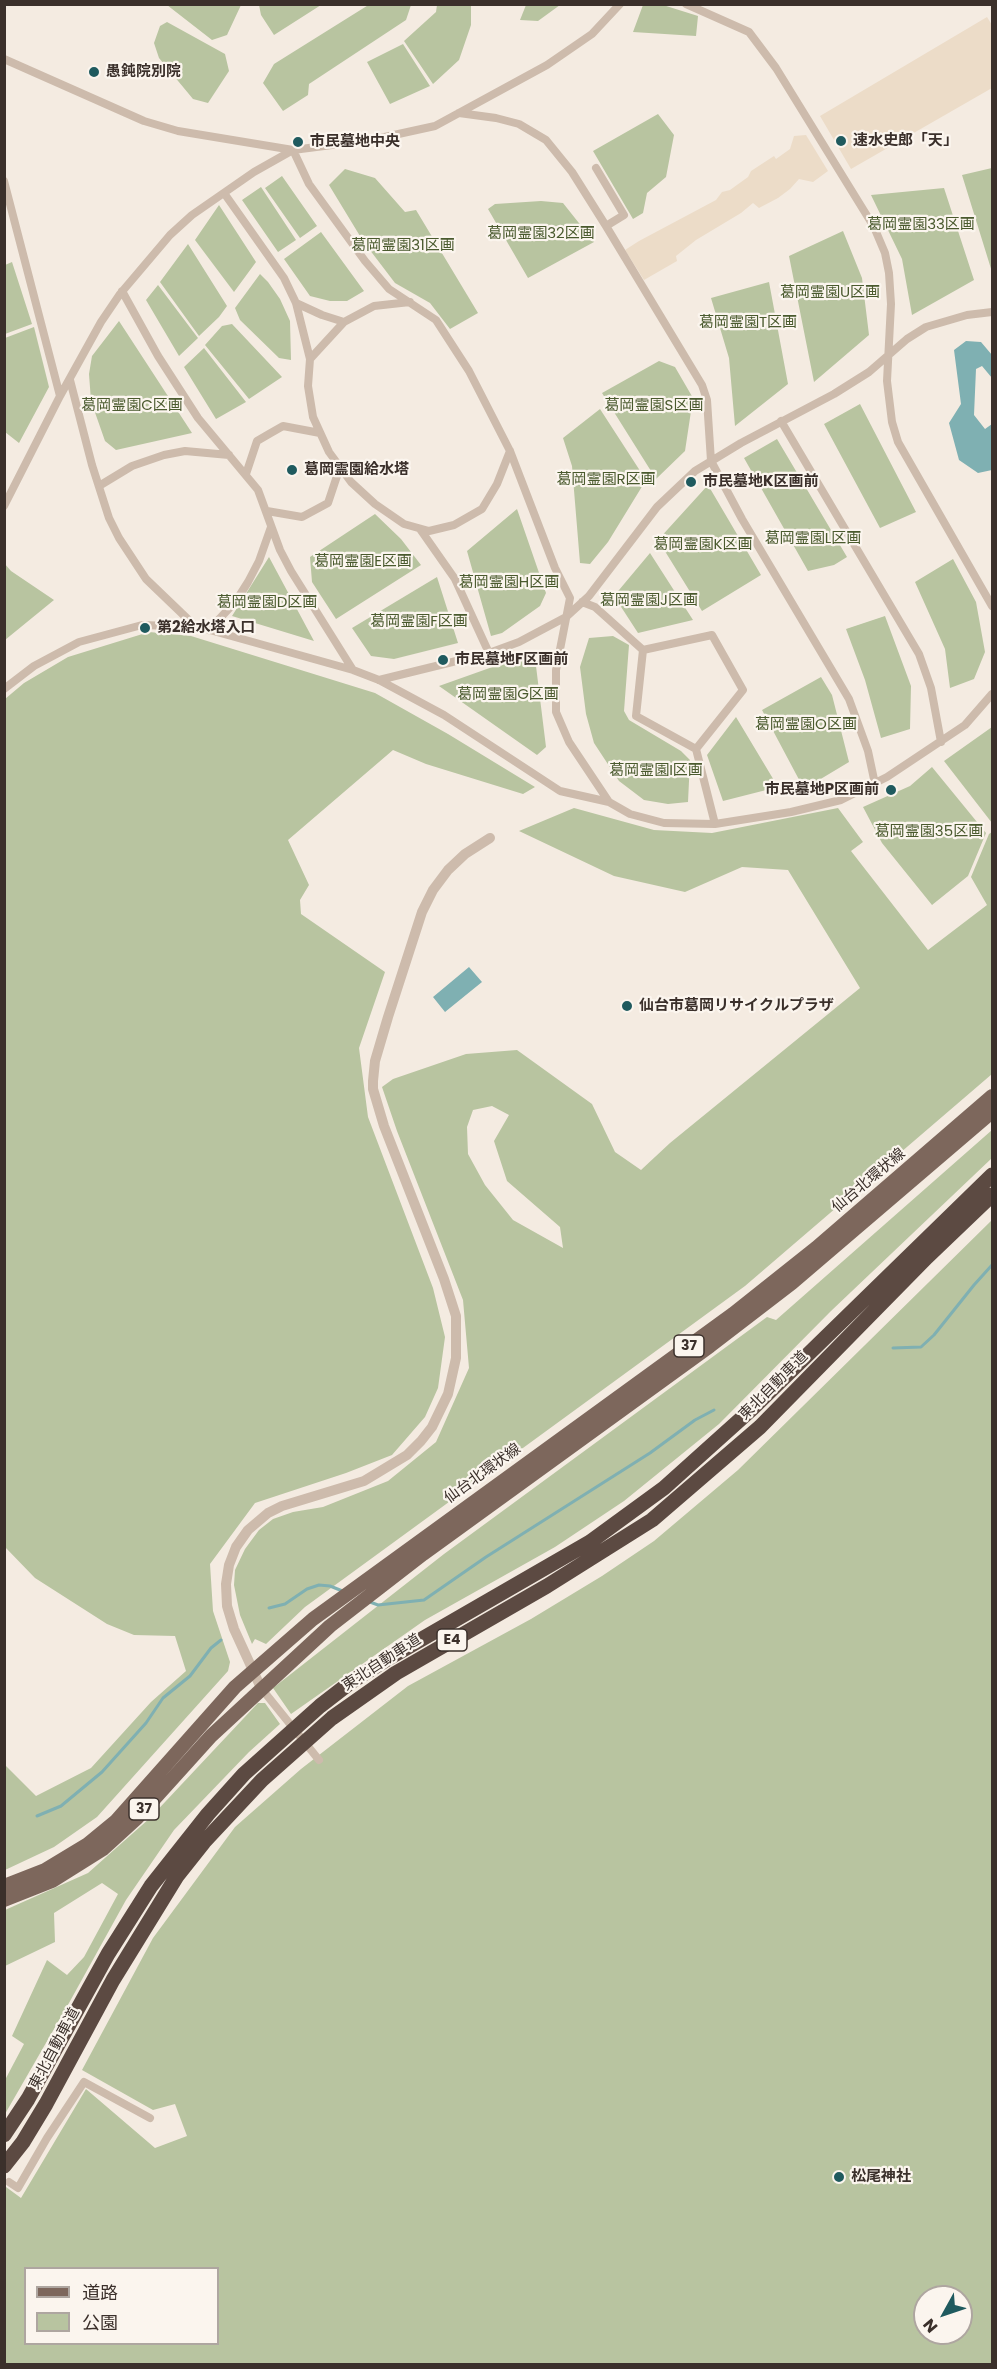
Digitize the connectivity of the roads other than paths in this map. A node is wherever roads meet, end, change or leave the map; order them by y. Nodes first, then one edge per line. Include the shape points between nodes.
1 (620, 4) edge
2 (686, 4) edge
3 (4, 59) edge
4 (459, 113) junction
5 (293, 150) junction
6 (596, 168) dead end
7 (4, 181) edge
8 (224, 193) junction
9 (606, 226) junction
10 (122, 291) junction
11 (410, 302) junction
12 (296, 303) junction
13 (993, 312) edge
14 (344, 322) junction
15 (888, 355) junction
16 (310, 359) junction
17 (70, 380) junction
18 (60, 396) junction
19 (781, 421) junction
20 (320, 433) junction
21 (510, 451) junction
22 (229, 455) junction
23 (711, 461) junction
24 (340, 467) junction
25 (246, 474) junction
26 (99, 486) junction
27 (4, 506) edge
28 (267, 511) junction
29 (272, 526) junction
30 (420, 529) junction
31 (582, 602) junction
32 (993, 606) edge
33 (566, 616) junction
34 (196, 627) junction
35 (209, 630) junction
36 (644, 650) junction
37 (489, 653) junction
38 (353, 670) junction
39 (379, 680) junction
40 (4, 689) edge
41 (993, 694) edge
42 (941, 742) junction
43 (696, 749) junction
44 (874, 784) junction
45 (609, 802) junction
46 (715, 824) junction
47 (490, 838) dead end
48 (993, 1096) edge
49 (993, 1112) edge
50 (993, 1175) edge
51 (993, 1195) edge
52 (253, 1672) junction
53 (261, 1688) junction
54 (319, 1760) dead end
55 (4, 1886) edge
56 (4, 1900) edge
57 (150, 2118) dead end
58 (4, 2135) edge
59 (4, 2166) edge
60 (9, 2182) dead end

1 - 4 street via 592,34 547,65
2 - 15 street via 749,32 776,68 874,228 885,253 888,273
3 - 5 street via 144,121 178,131
4 - 5 street via 435,126 371,140
4 - 9 street via 511,122 546,140 572,172
5 - 8 street
5 - 11 street via 309,184 365,261 389,289
6 - 9 street via 624,215
7 - 18 street
8 - 10 street via 170,235
8 - 12 street via 284,278
9 - 23 street via 702,385 707,400
10 - 17 street
10 - 22 street via 177,386
11 - 14 street via 374,306
11 - 21 street via 436,320 469,371
12 - 14 street
12 - 16 street
13 - 15 street via 926,327
14 - 16 street
15 - 19 street via 834,394
15 - 32 street via 887,381 898,442
16 - 20 street via 312,417
17 - 18 street
17 - 26 street
18 - 27 street
19 - 23 street
19 - 42 street via 919,654 931,688
20 - 24 street
20 - 25 street via 283,426 256,441
21 - 30 street via 482,509 454,525 429,531
21 - 33 street via 570,598
22 - 25 street
22 - 26 street via 185,451 164,455 132,466
23 - 31 street via 657,507
23 - 44 street via 849,699 868,751
24 - 28 street via 328,503 302,518
24 - 30 street via 375,504 404,524
25 - 28 street
26 - 34 street via 109,518 129,556 162,596
28 - 29 street
29 - 35 street via 248,582
29 - 38 street via 301,591
30 - 37 street via 455,579
31 - 33 street
31 - 36 street via 595,607
33 - 37 street via 519,642
33 - 45 street via 556,670 556,712 568,742
34 - 35 street
34 - 40 street via 142,625 79,642 34,666
35 - 38 street
36 - 43 street via 636,716
36 - 43 street via 712,635 743,690
37 - 39 street
38 - 39 street
39 - 45 street via 444,716 560,791
41 - 42 street via 965,724
42 - 44 street
43 - 46 street
44 - 46 street via 841,800
45 - 46 street via 630,814 664,823
47 - 52 street via 448,870 429,897 375,1061 373,1081 384,1126 456,1316 456,1358 448,1394 443,1409 421,1441 389,1468 364,1481 282,1506 256,1521 242,1539 229,1565 227,1606
48 - 52 main road, 仙台北環状線 / 37 via 740,1308 313,1619
49 - 53 main road, 仙台北環状線 / 37 via 783,1290 330,1626
50 - 58 highway, 東北自動車道 / E4 via 753,1408 664,1488 590,1542 351,1682 244,1774 151,1886
51 - 59 highway, 東北自動車道 / E4 via 760,1427 659,1515 547,1586 396,1672 332,1718 262,1780 177,1876 113,1980 46,2104
52 - 53 street
52 - 55 main road, 仙台北環状線 / 37 via 189,1736 116,1821 69,1857
53 - 54 street
53 - 56 main road, 仙台北環状線 / 37 via 103,1849 52,1881
57 - 60 street via 84,2082 18,2188

